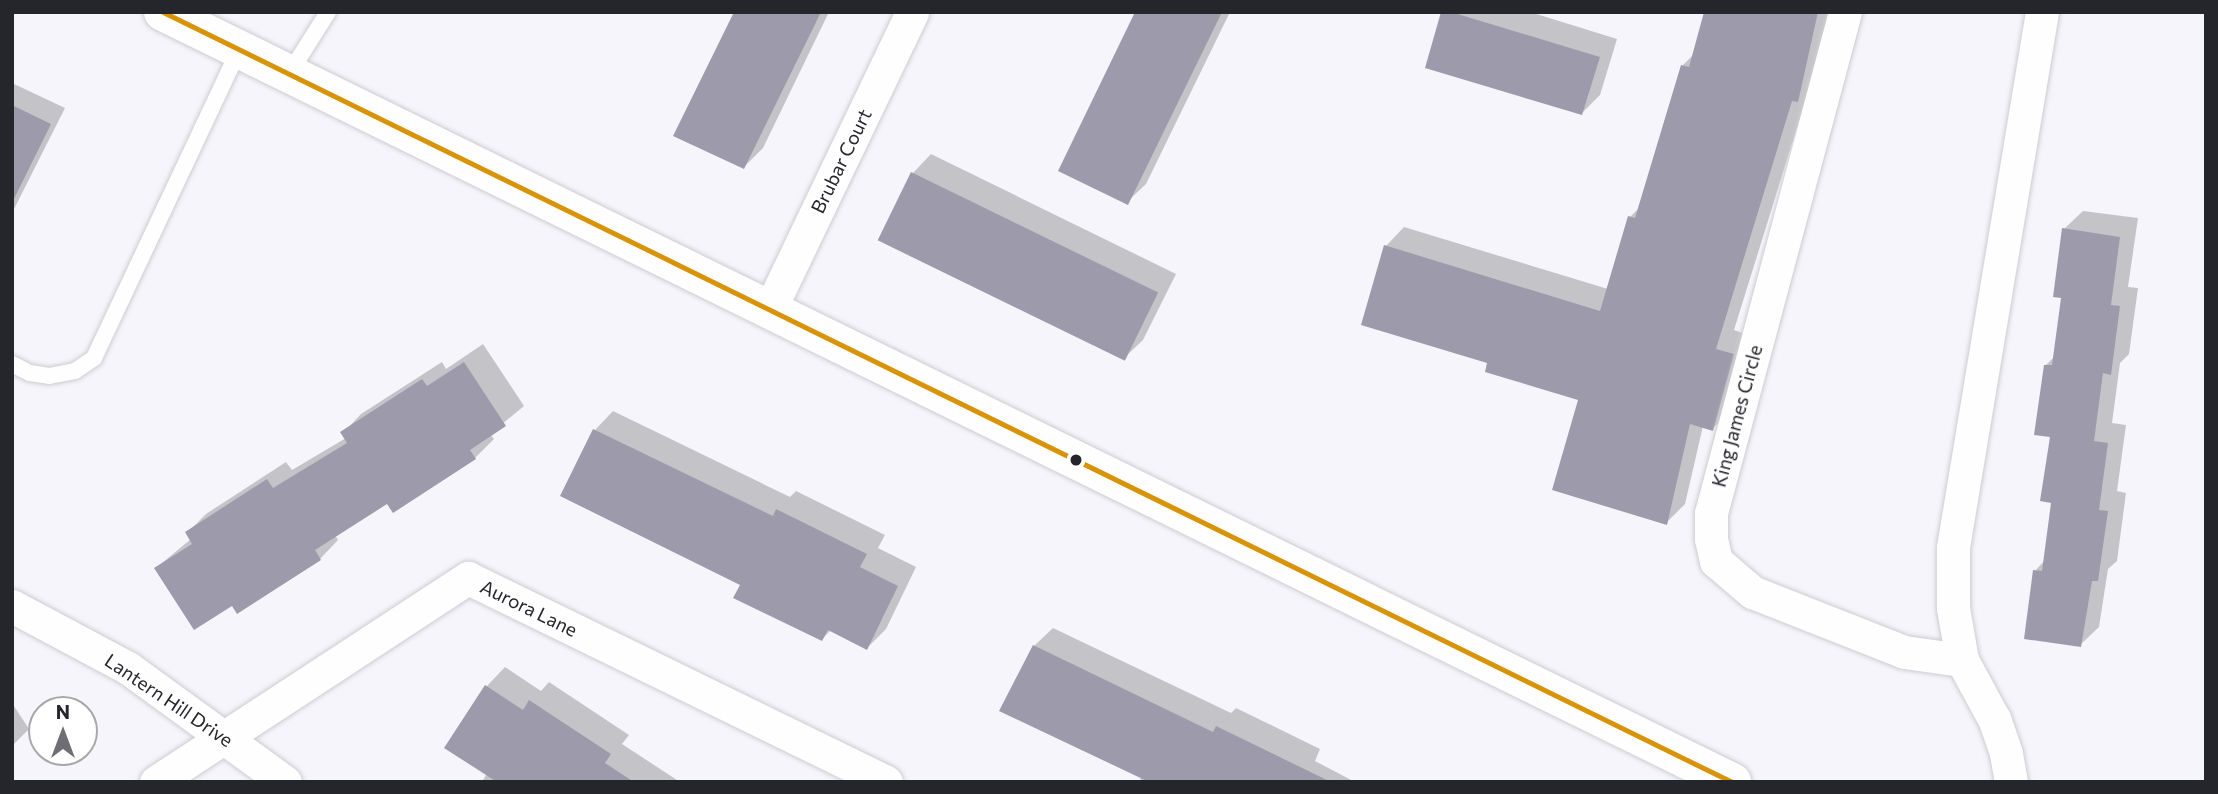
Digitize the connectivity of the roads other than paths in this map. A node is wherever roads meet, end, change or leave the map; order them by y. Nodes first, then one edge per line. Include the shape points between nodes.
1 (328, 12) edge
2 (912, 12) edge
3 (1845, 12) edge
4 (2042, 12) edge
5 (177, 15) edge
6 (239, 50) junction
7 (289, 74) junction
8 (770, 309) junction
9 (12, 364) edge
10 (12, 606) edge
11 (1962, 660) junction
12 (224, 737) junction
13 (156, 782) edge
14 (285, 782) edge
15 (886, 782) edge
16 (1732, 782) edge
17 (2011, 782) edge

1 - 7 lane
2 - 8 street, Brubar Court
3 - 11 street, King James Circle via 1711,513 1710,538 1716,561 1752,592 1904,652
4 - 11 street via 1953,547 1953,608
5 - 6 main road
6 - 7 main road
6 - 9 lane via 94,358 75,371 49,376
7 - 8 main road
8 - 16 main road
10 - 12 street, Lantern Hill Drive via 128,668
11 - 17 street via 1994,719
12 - 13 street, Aurora Lane
12 - 14 street, Lantern Hill Drive
12 - 15 street, Aurora Lane via 468,578

